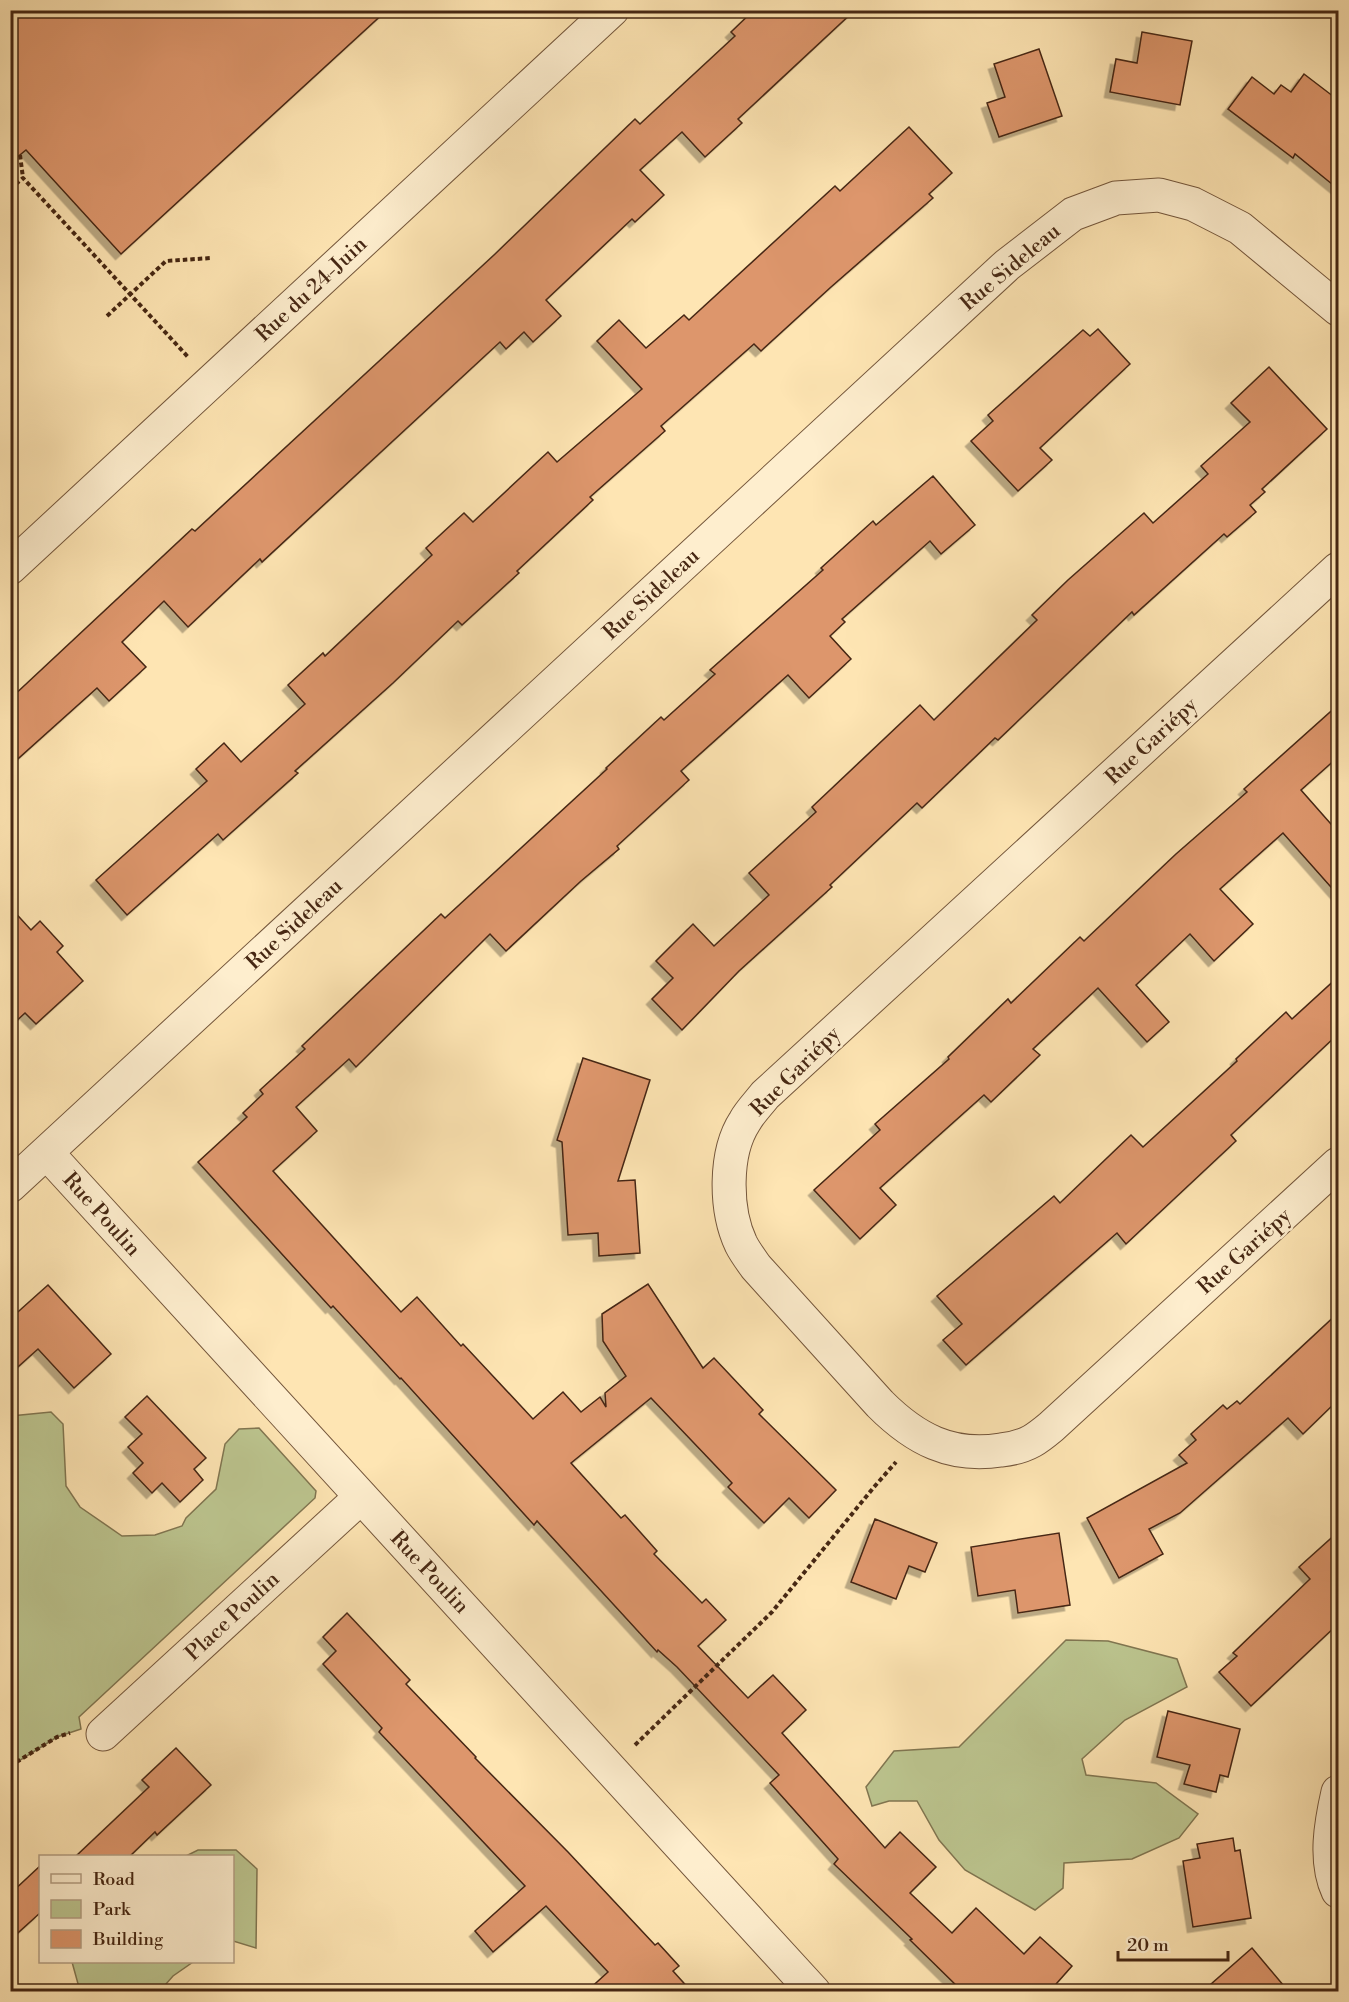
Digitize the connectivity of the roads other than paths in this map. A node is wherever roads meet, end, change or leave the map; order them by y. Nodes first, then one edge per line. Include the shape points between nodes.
1 (612, 10) edge
2 (1338, 309) edge
3 (10, 568) edge
4 (1338, 569) edge
5 (47, 1153) junction
6 (1338, 1164) edge
7 (10, 1186) edge
8 (361, 1497) junction
9 (103, 1734) dead end
10 (1338, 1792) edge
11 (1338, 1891) edge
12 (814, 1992) edge

1 - 3 street, Rue du 24-Juin
2 - 5 street, Rue Sideleau via 1240,228 1192,204 1159,195 1116,198 1073,214 1007,265
4 - 6 street, Rue Gariépy via 765,1095 744,1122 734,1146 728,1179 741,1243 756,1267 880,1404 900,1424 920,1436 953,1450 982,1453 1031,1442 1051,1427
5 - 7 street, Rue Sideleau
5 - 8 street, Rue Poulin
8 - 9 street, Place Poulin
8 - 12 street, Rue Poulin
10 - 11 street via 1330,1836 1333,1879

